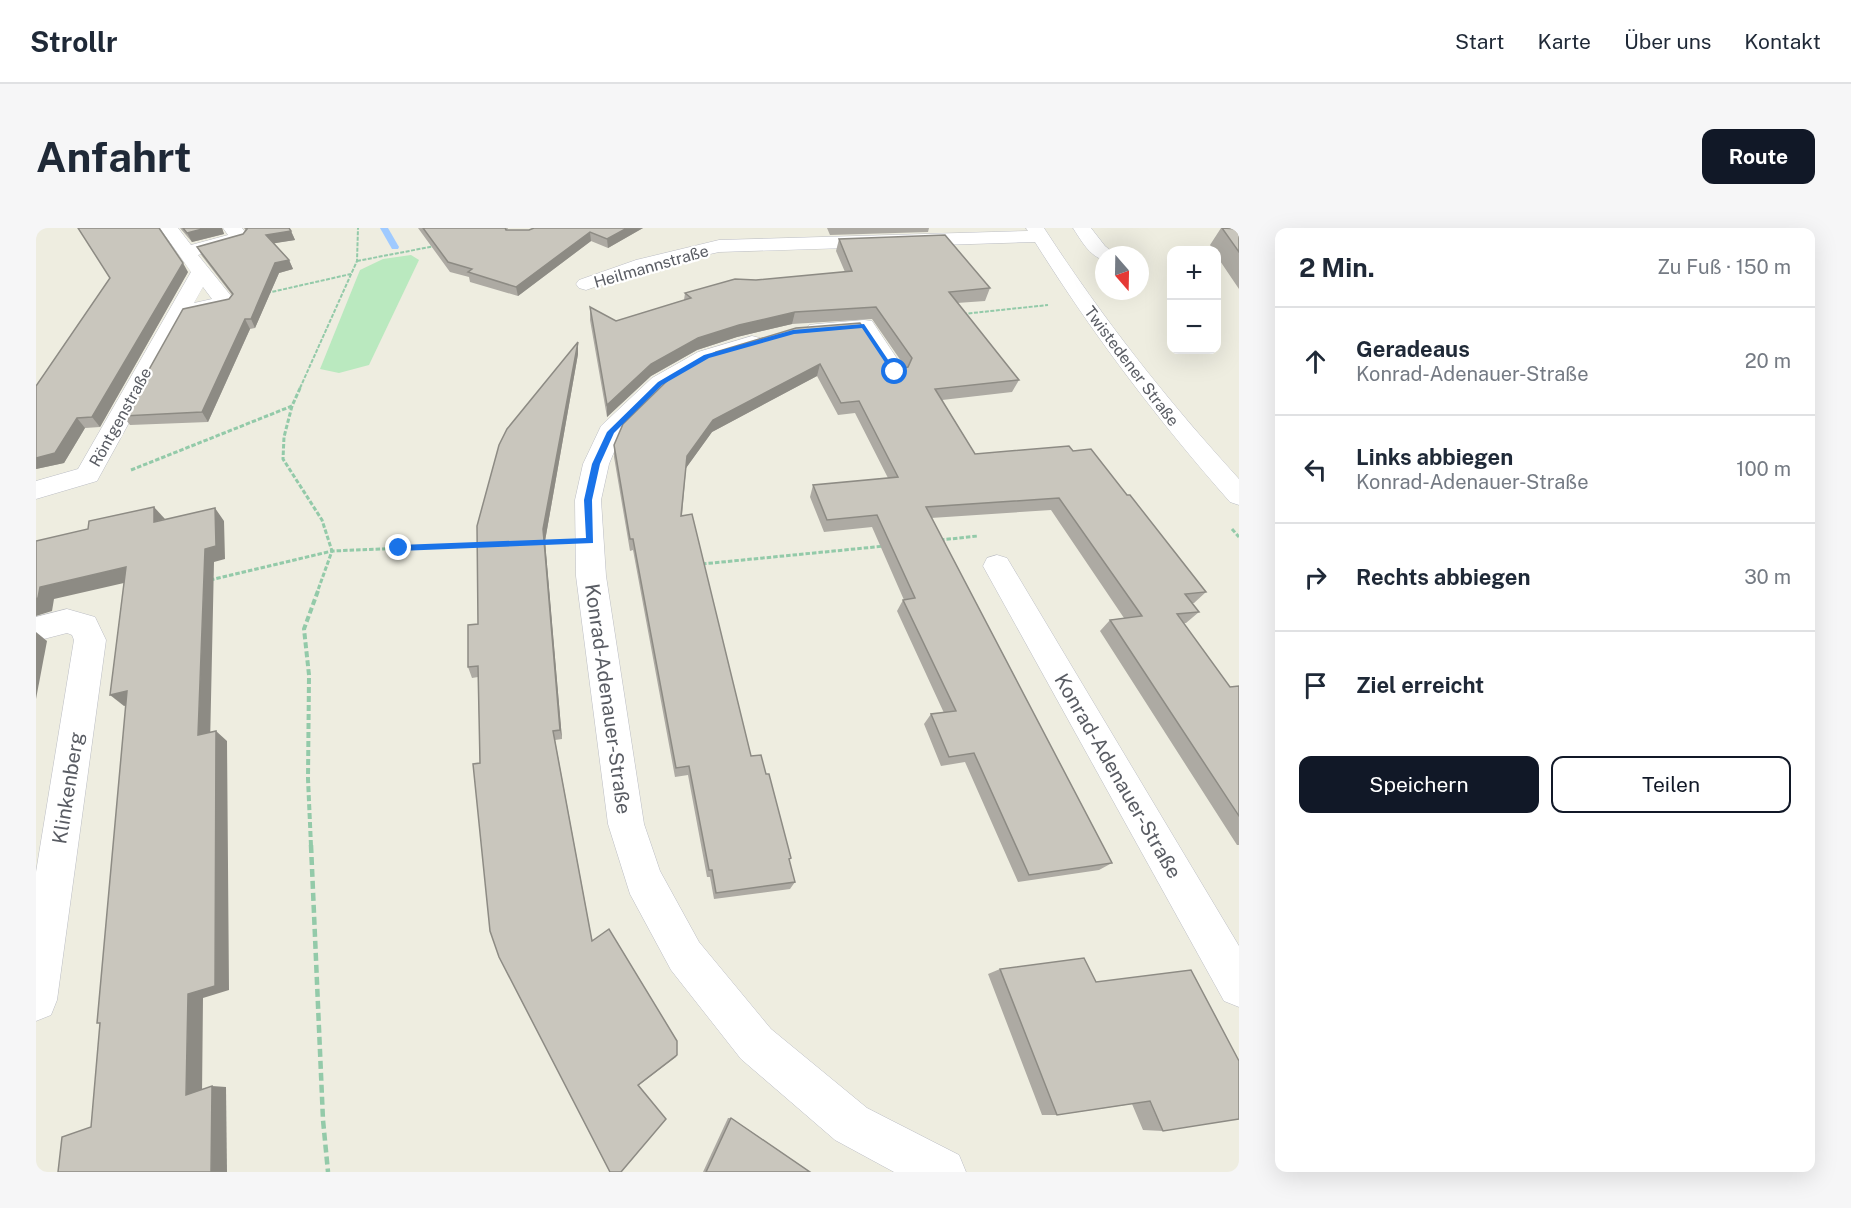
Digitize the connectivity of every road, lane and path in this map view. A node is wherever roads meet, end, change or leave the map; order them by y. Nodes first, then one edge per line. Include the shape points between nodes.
1 (232, 228) edge
2 (358, 228) edge
3 (1082, 228) edge
4 (172, 229) edge
5 (1037, 232) edge
6 (437, 246) edge
7 (1095, 246) edge
8 (187, 252) junction
9 (357, 261) junction
10 (201, 272) junction
11 (352, 274) junction
12 (586, 284) dead end
13 (226, 302) junction
14 (1083, 303) junction
15 (179, 312) junction
16 (955, 315) edge
17 (895, 372) edge
18 (292, 406) junction
19 (87, 475) junction
20 (36, 490) edge
21 (1239, 496) edge
22 (935, 541) edge
23 (481, 545) edge
24 (887, 546) edge
25 (332, 551) junction
26 (697, 565) edge
27 (997, 566) joint
28 (209, 581) dead end
29 (36, 629) edge
30 (1239, 986) edge
31 (36, 1000) edge
32 (328, 1172) edge
33 (942, 1172) edge

1 - 8 street via 240,237
2 - 9 path
3 - 7 street
4 - 8 street
5 - 12 street, Heilmannstraße via 719,246 643,264
5 - 14 street, Twistedener Straße
6 - 9 path
8 - 10 street
9 - 11 path
10 - 13 street
10 - 15 street, Röntgenstraße
11 - 13 path
11 - 18 path
13 - 15 street
14 - 16 path
14 - 21 street, Twistedener Straße via 1170,418
15 - 19 street, Röntgenstraße
17 - 33 street, Konrad-Adenauer-Straße via 864,326 793,332 746,344 706,357 660,383 610,432 596,464 588,500 591,576 626,824 644,880 685,956 756,1044 842,1117
18 - 19 path via 130,470
18 - 25 path via 283,459 322,520
19 - 20 street, Röntgenstraße
22 - 27 path via 982,536
23 - 25 path
24 - 26 path
25 - 28 path
25 - 32 path via 304,629
27 - 30 street, Konrad-Adenauer-Straße
29 - 31 street, Klinkenberg via 67,621 84,626 90,640

